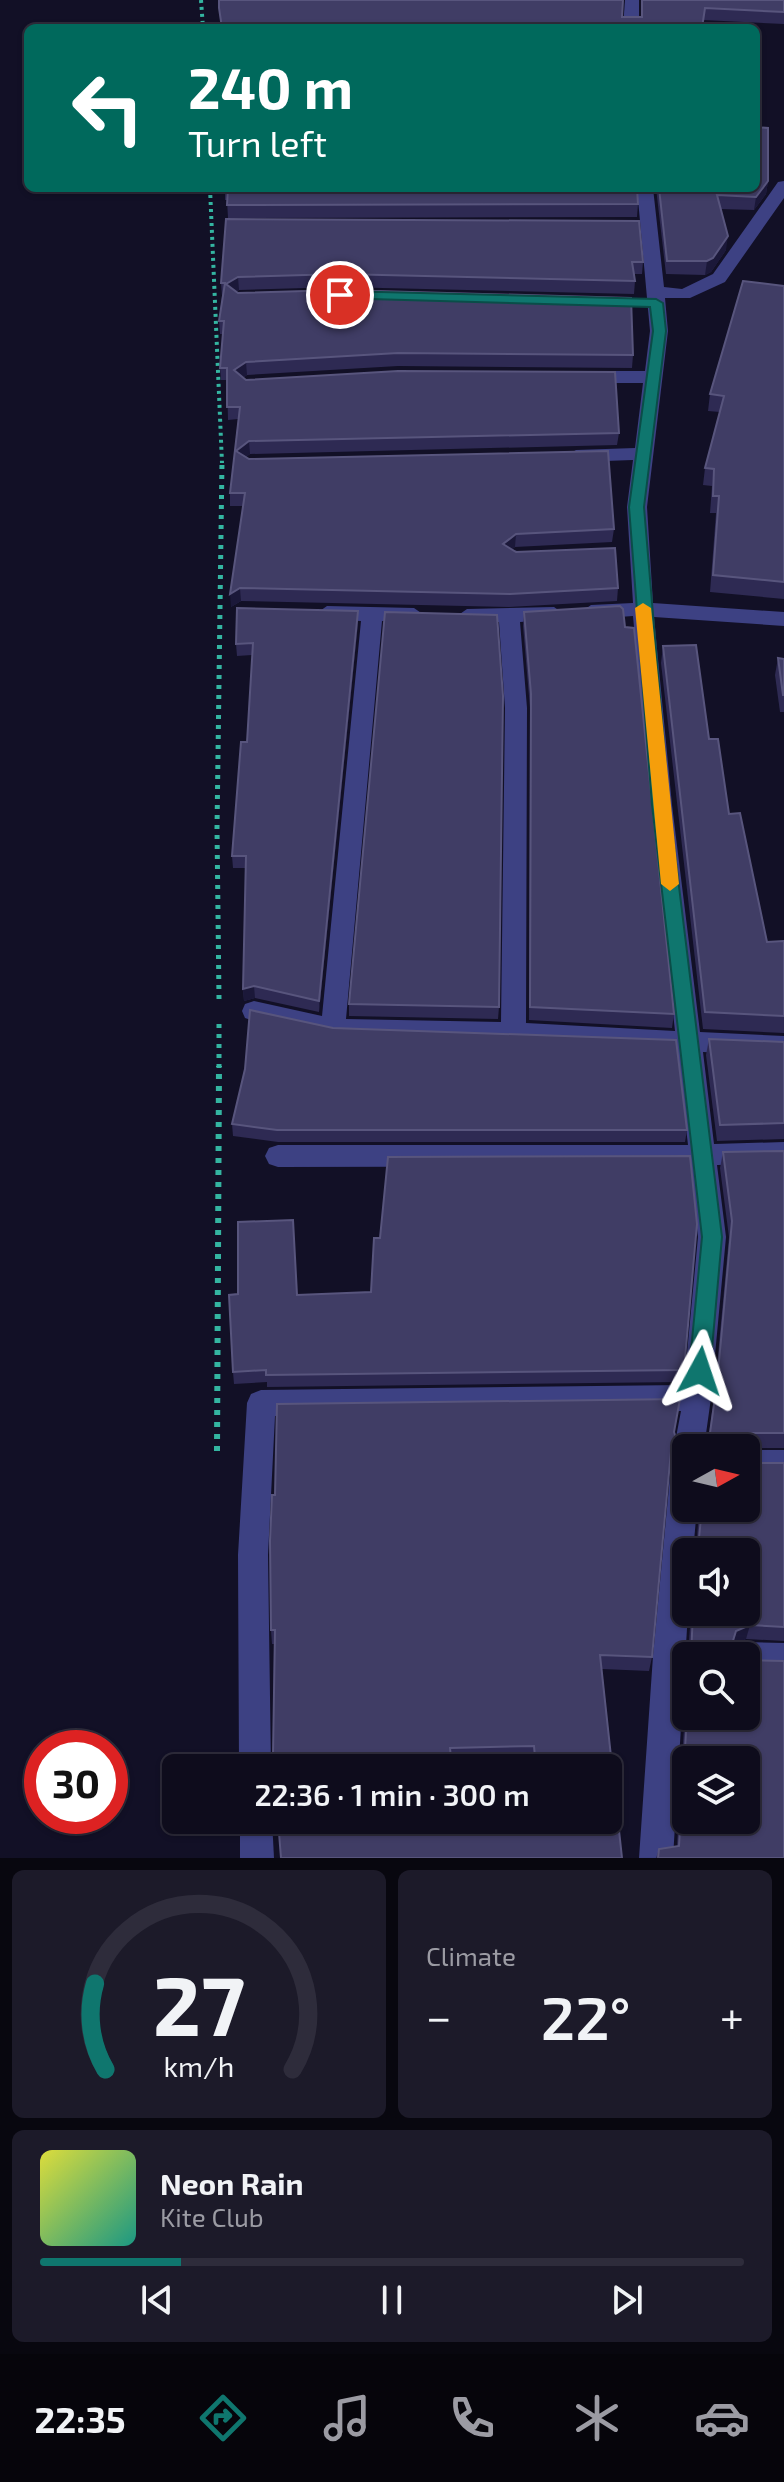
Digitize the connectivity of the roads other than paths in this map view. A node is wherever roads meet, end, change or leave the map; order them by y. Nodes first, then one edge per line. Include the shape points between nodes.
1 (632, 0) edge
2 (631, 24) edge
3 (784, 186) edge
4 (645, 192) edge
5 (651, 299) junction
6 (574, 377) edge
7 (653, 377) junction
8 (644, 454) junction
9 (549, 456) edge
10 (643, 609) junction
11 (299, 612) edge
12 (372, 614) junction
13 (509, 617) junction
14 (784, 619) edge
15 (254, 1011) edge
16 (333, 1028) junction
17 (513, 1032) junction
18 (689, 1043) junction
19 (784, 1046) edge
20 (784, 1153) edge
21 (703, 1155) junction
22 (278, 1156) dead end
23 (697, 1398) junction
24 (691, 1434) edge
25 (760, 1463) edge
26 (784, 1463) edge
27 (684, 1522) edge
28 (679, 1642) edge
29 (760, 1657) edge
30 (784, 1658) edge
31 (672, 1711) edge
32 (255, 1754) edge
33 (256, 1834) edge
34 (257, 1858) edge
35 (656, 1858) edge

1 - 2 street
3 - 5 street via 719,278 684,294
4 - 5 street via 641,225
5 - 7 street via 659,331
6 - 7 street
7 - 8 street
8 - 9 street
8 - 10 street via 634,551
10 - 13 street
10 - 14 street
10 - 18 street
11 - 12 street
12 - 13 street
12 - 16 street
13 - 17 street via 516,708
15 - 16 street
16 - 17 street
17 - 18 street
18 - 19 street
18 - 21 street
20 - 21 street
21 - 22 street
21 - 23 street via 712,1237
23 - 24 street
23 - 32 street via 261,1403 253,1555
25 - 26 street
27 - 28 street
29 - 30 street
31 - 35 street
33 - 34 street

